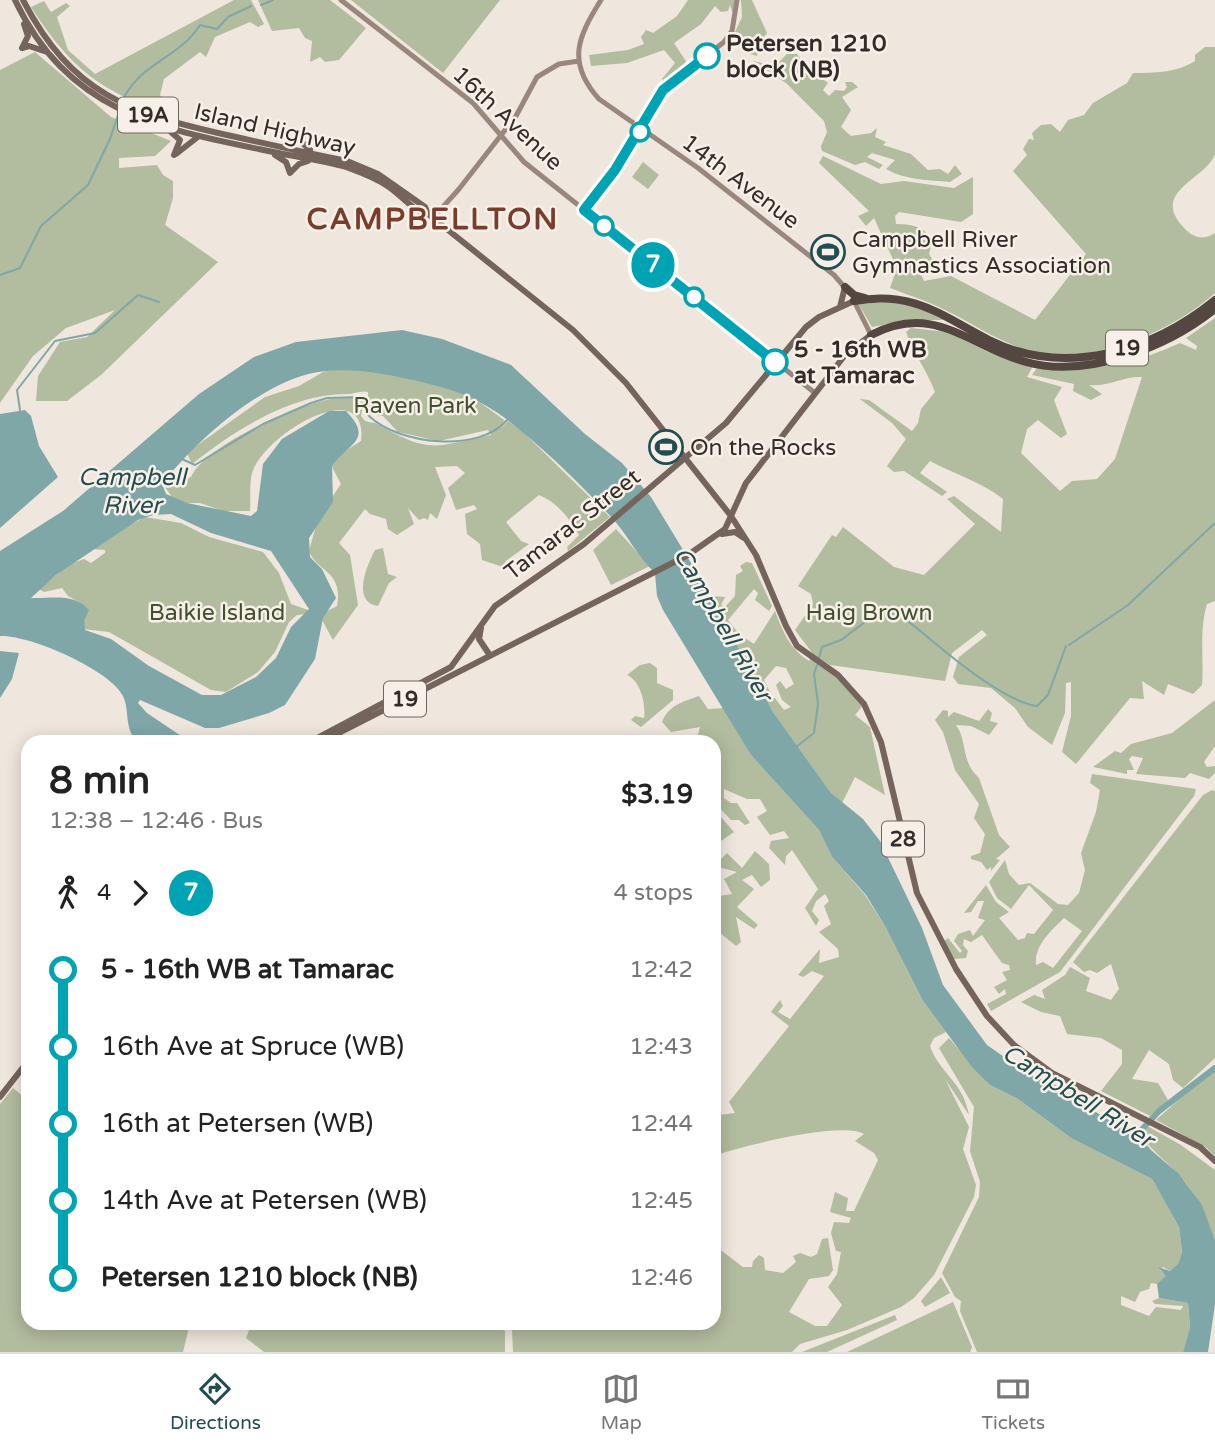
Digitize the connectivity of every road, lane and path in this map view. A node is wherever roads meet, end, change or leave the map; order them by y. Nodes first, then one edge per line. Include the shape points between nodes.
1 (13, 0) edge
2 (23, 0) edge
3 (341, 0) edge
4 (601, 0) edge
5 (737, 0) edge
6 (49, 53) junction
7 (579, 61) junction
8 (161, 128) junction
9 (642, 129) junction
10 (501, 135) junction
11 (199, 136) junction
12 (278, 146) junction
13 (253, 148) junction
14 (314, 160) junction
15 (347, 162) junction
16 (584, 210) junction
17 (430, 216) junction
18 (845, 287) junction
19 (868, 299) junction
20 (1215, 300) edge
21 (854, 301) junction
22 (840, 307) junction
23 (1215, 309) edge
24 (871, 335) junction
25 (775, 362) junction
26 (816, 393) junction
27 (685, 457) junction
28 (731, 516) junction
29 (714, 539) junction
30 (746, 540) junction
31 (495, 606) junction
32 (489, 654) junction
33 (323, 735) edge
34 (334, 735) edge
35 (21, 1069) edge
36 (0, 1097) edge
37 (1215, 1161) edge

1 - 6 main road, Island Highway / 19A
1 - 6 main road via 27,29 22,48
2 - 12 main road, Island Highway / 19A via 43,35 72,70 107,96 163,121
3 - 10 street, 16th Avenue via 473,103
4 - 7 street via 581,32
5 - 9 street via 732,31 724,42 663,90
6 - 8 main road, Island Highway / 19A via 103,101
7 - 9 street, 14th Avenue via 599,99
7 - 10 street via 553,66 537,77
8 - 11 main road, Island Highway / 19A
8 - 11 main road via 180,140 174,155
9 - 16 street
9 - 18 street, 14th Avenue via 698,168
10 - 16 street, 16th Avenue via 524,162
10 - 17 street
11 - 13 main road, Island Highway / 19A
12 - 15 main road, Island Highway / 19A
12 - 15 main road via 297,138 306,149
13 - 14 main road, Island Highway / 19A
13 - 14 main road via 284,159 290,173 299,164
14 - 17 main road, Island Highway / 19A via 366,175
15 - 17 main road, Island Highway / 19A via 390,182 425,207
16 - 25 street, 16th Avenue
17 - 27 main road, Island Highway / 19A via 573,330 626,383
18 - 19 highway
18 - 21 street, 14th Avenue
18 - 22 main road
19 - 20 highway, 19 via 913,301 990,341 1049,359 1126,349 1177,327
19 - 21 highway, 19
21 - 22 main road, Tamarac Street / 19
21 - 24 street, 14th Avenue
22 - 25 main road, Tamarac Street / 19 via 806,327
23 - 24 highway, 19 via 1153,347 1104,361 1068,365 1026,362 943,325 899,324
24 - 26 main road, 19 via 845,355
25 - 26 street, 16th Avenue
25 - 27 main road, Tamarac Street / 19 via 726,424
26 - 28 main road, 19 via 747,483
27 - 28 main road, Island Highway / 19A
27 - 31 main road, Tamarac Street / 19 via 584,544
28 - 29 main road, 19
28 - 30 main road, 28
29 - 30 main road via 735,532
29 - 32 main road, 19
30 - 37 main road, 28 via 797,646 852,689 875,724 917,892 986,1016 1014,1045 1052,1073 1163,1127 1200,1147
31 - 32 main road via 479,632
31 - 33 main road, 19 via 451,667
32 - 34 main road, 19
35 - 36 main road

